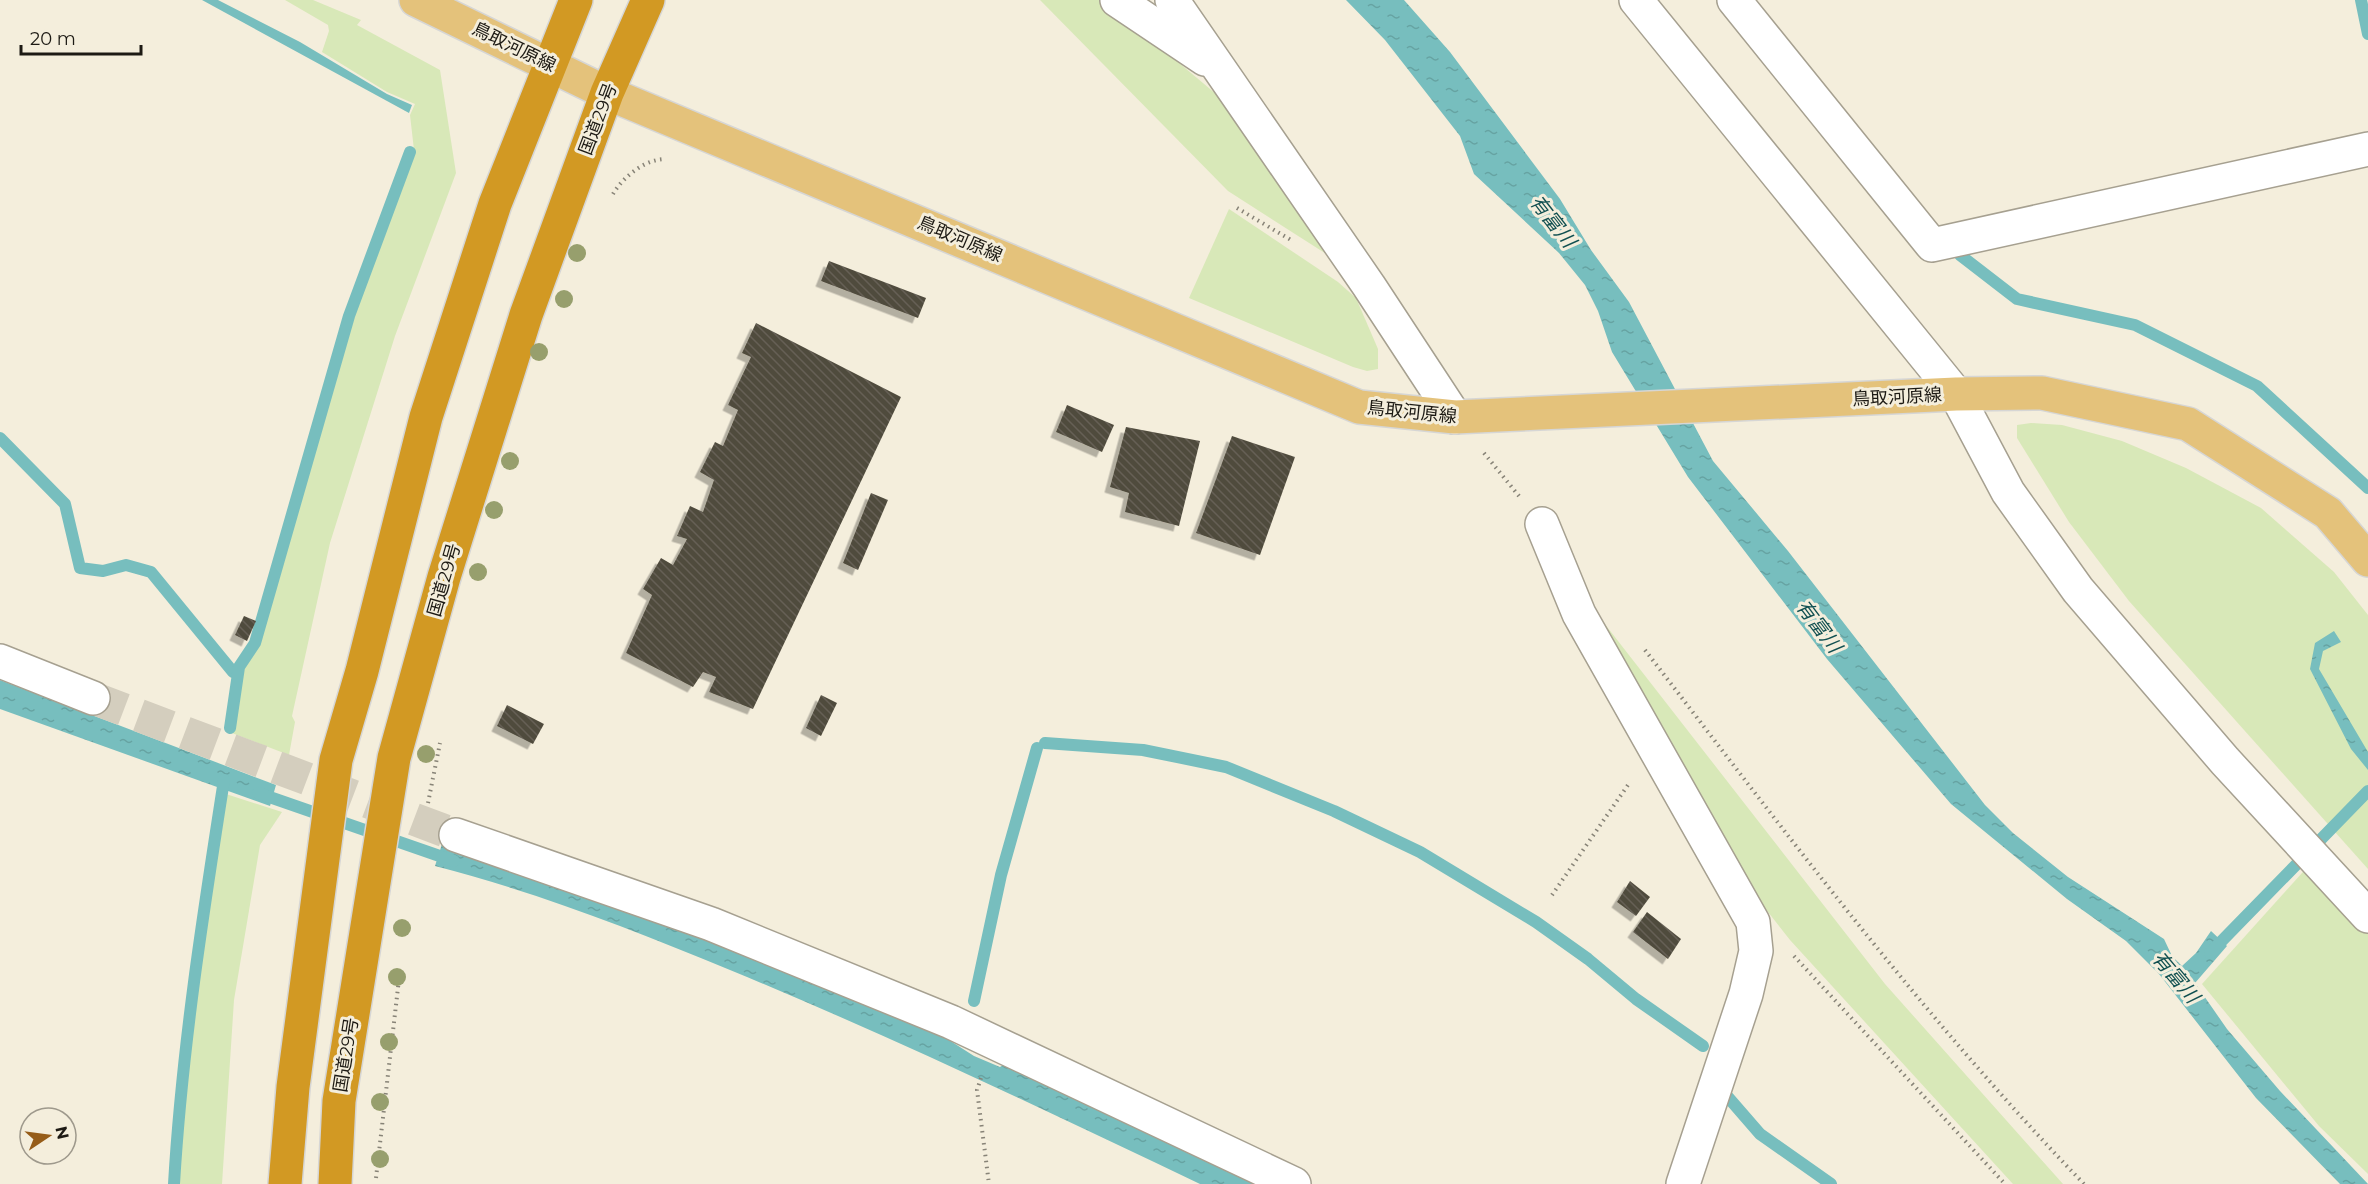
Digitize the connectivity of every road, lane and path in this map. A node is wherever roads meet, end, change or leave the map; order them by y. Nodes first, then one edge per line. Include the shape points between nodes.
1 (416, 0) edge
2 (576, 0) edge
3 (648, 0) edge
4 (1117, 0) edge
5 (1172, 0) edge
6 (1636, 0) edge
7 (1734, 0) edge
8 (551, 66) junction
9 (1221, 70) junction
10 (607, 93) junction
11 (2368, 149) edge
12 (670, 159) dead end
13 (609, 200) dead end
14 (1956, 394) junction
15 (1455, 417) junction
16 (1542, 524) joint
17 (2368, 560) edge
18 (1642, 646) dead end
19 (0, 661) edge
20 (93, 698) tunnel mouth
21 (440, 740) dead end
22 (1654, 747) junction
23 (426, 810) dead end
24 (456, 835) tunnel mouth
25 (1552, 895) dead end
26 (2368, 916) edge
27 (1753, 922) junction
28 (400, 972) dead end
29 (991, 1040) junction
30 (285, 1184) edge
31 (334, 1184) edge
32 (375, 1184) edge
33 (989, 1184) edge
34 (1294, 1184) edge
35 (1683, 1184) edge
36 (2005, 1184) edge
37 (2084, 1184) edge

1 - 8 main road, 鳥取河原線
2 - 8 highway
3 - 10 highway, 国道29号
4 - 9 street
5 - 9 street
6 - 14 street
7 - 11 street via 1932,245
8 - 10 main road, 鳥取河原線
8 - 30 highway via 495,204 426,417 336,760 292,1087
9 - 15 street
10 - 15 main road, 鳥取河原線 via 1359,406
10 - 31 highway, 国道29号 via 526,315 444,577 394,758 339,1101
12 - 13 path via 638,169 619,183
14 - 15 main road, 鳥取河原線
14 - 17 main road, 鳥取河原線 via 2042,393 2188,424 2328,513
14 - 26 street via 2008,492 2078,590 2225,760
15 - 16 path
16 - 22 street via 1579,614
18 - 37 path via 1841,905 2019,1116
19 - 20 street
21 - 23 path
22 - 25 path
22 - 27 street
24 - 29 street via 711,924
27 - 35 street via 1756,951 1746,994
27 - 36 path via 1777,937
28 - 32 path
29 - 33 path via 977,1090
29 - 34 street

